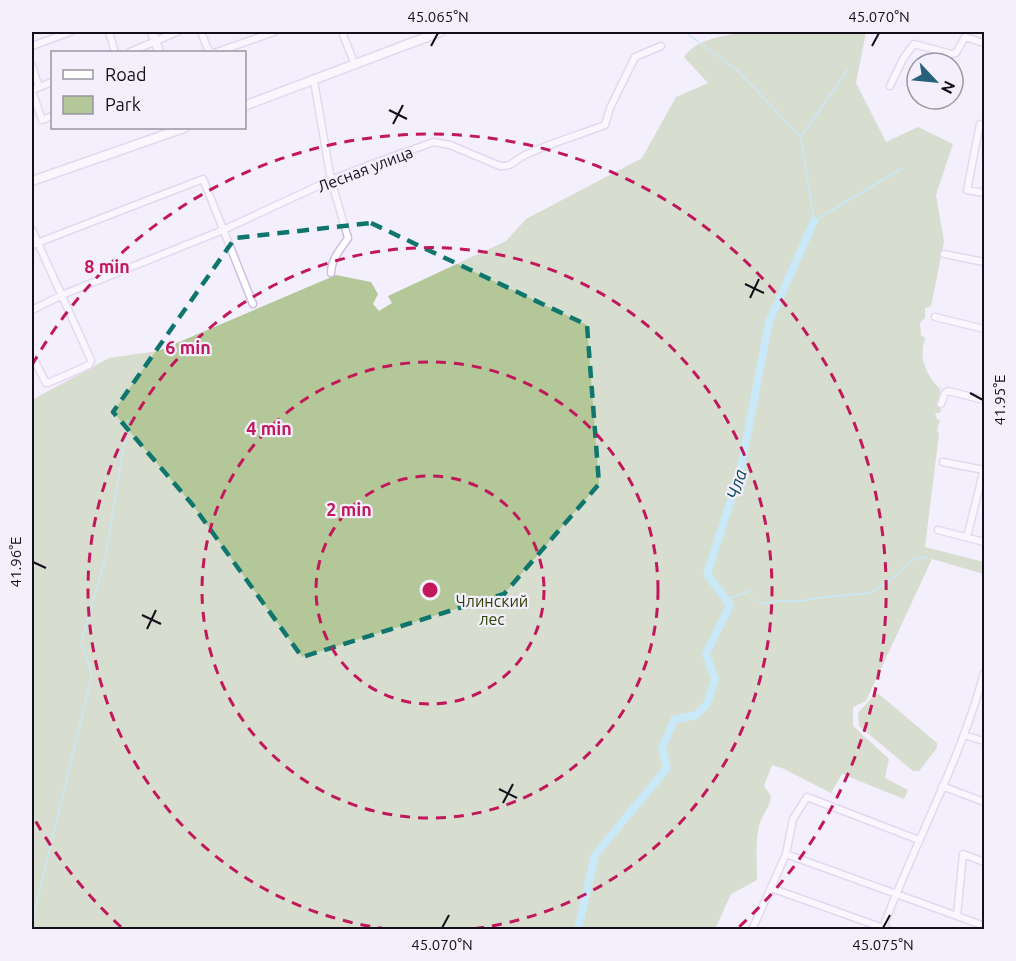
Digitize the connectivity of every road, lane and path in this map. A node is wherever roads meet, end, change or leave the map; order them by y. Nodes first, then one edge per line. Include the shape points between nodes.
1 (70, 32) edge
2 (108, 32) edge
3 (152, 32) edge
4 (177, 32) edge
5 (201, 32) edge
6 (274, 32) edge
7 (342, 32) edge
8 (440, 32) edge
9 (156, 41) junction
10 (984, 43) edge
11 (32, 46) edge
12 (662, 46) dead end
13 (116, 51) edge
14 (132, 51) edge
15 (159, 51) edge
16 (209, 51) edge
17 (221, 51) edge
18 (355, 65) junction
19 (32, 66) edge
20 (314, 81) junction
21 (51, 82) edge
22 (890, 86) dead end
23 (39, 87) junction
24 (32, 91) edge
25 (246, 105) edge
26 (51, 116) edge
27 (984, 125) edge
28 (181, 129) edge
29 (331, 180) junction
30 (32, 181) edge
31 (984, 193) edge
32 (32, 230) edge
33 (223, 230) junction
34 (34, 244) edge
35 (944, 254) dead end
36 (984, 262) edge
37 (331, 273) dead end
38 (62, 295) junction
39 (253, 304) dead end
40 (32, 310) edge
41 (935, 317) dead end
42 (984, 329) edge
43 (33, 358) dead end
44 (984, 399) edge
45 (941, 404) dead end
46 (943, 462) dead end
47 (984, 470) edge
48 (938, 530) dead end
49 (968, 537) junction
50 (984, 542) edge
51 (984, 677) edge
52 (964, 735) junction
53 (984, 741) edge
54 (942, 786) junction
55 (984, 802) edge
56 (919, 840) junction
57 (786, 854) junction
58 (984, 862) edge
59 (771, 888) junction
60 (895, 893) junction
61 (957, 916) junction
62 (984, 926) edge
63 (884, 929) edge
64 (752, 930) edge

1 - 11 street
2 - 13 street
3 - 9 main road
4 - 9 street
5 - 16 street
6 - 17 street
7 - 18 street
8 - 18 main road
9 - 14 street
9 - 15 main road
10 - 22 street via 965,37 956,53 951,54 915,44
12 - 29 street, Лесная улица via 635,57 605,125 507,166 434,142
18 - 20 main road
19 - 23 street
20 - 25 main road
20 - 29 street
21 - 23 street
23 - 24 street
24 - 26 street via 42,120
27 - 31 street via 980,124 967,190
28 - 30 main road
29 - 33 street, Лесная улица
29 - 37 street via 348,238
32 - 34 street
33 - 34 street via 203,179
33 - 38 street, Лесная улица
33 - 39 street
34 - 38 street
35 - 36 street
38 - 40 street, Лесная улица
38 - 43 street via 91,360 46,383
41 - 42 street
44 - 45 street via 948,391
46 - 47 street
47 - 49 street
48 - 49 street
49 - 50 street
51 - 52 street
52 - 53 street
52 - 54 street
54 - 55 street
54 - 56 street
56 - 57 street via 807,797 793,819
56 - 60 street
57 - 59 street
57 - 60 street
58 - 61 street via 963,854
59 - 63 street
59 - 64 street
60 - 61 street
60 - 63 street
61 - 62 street

